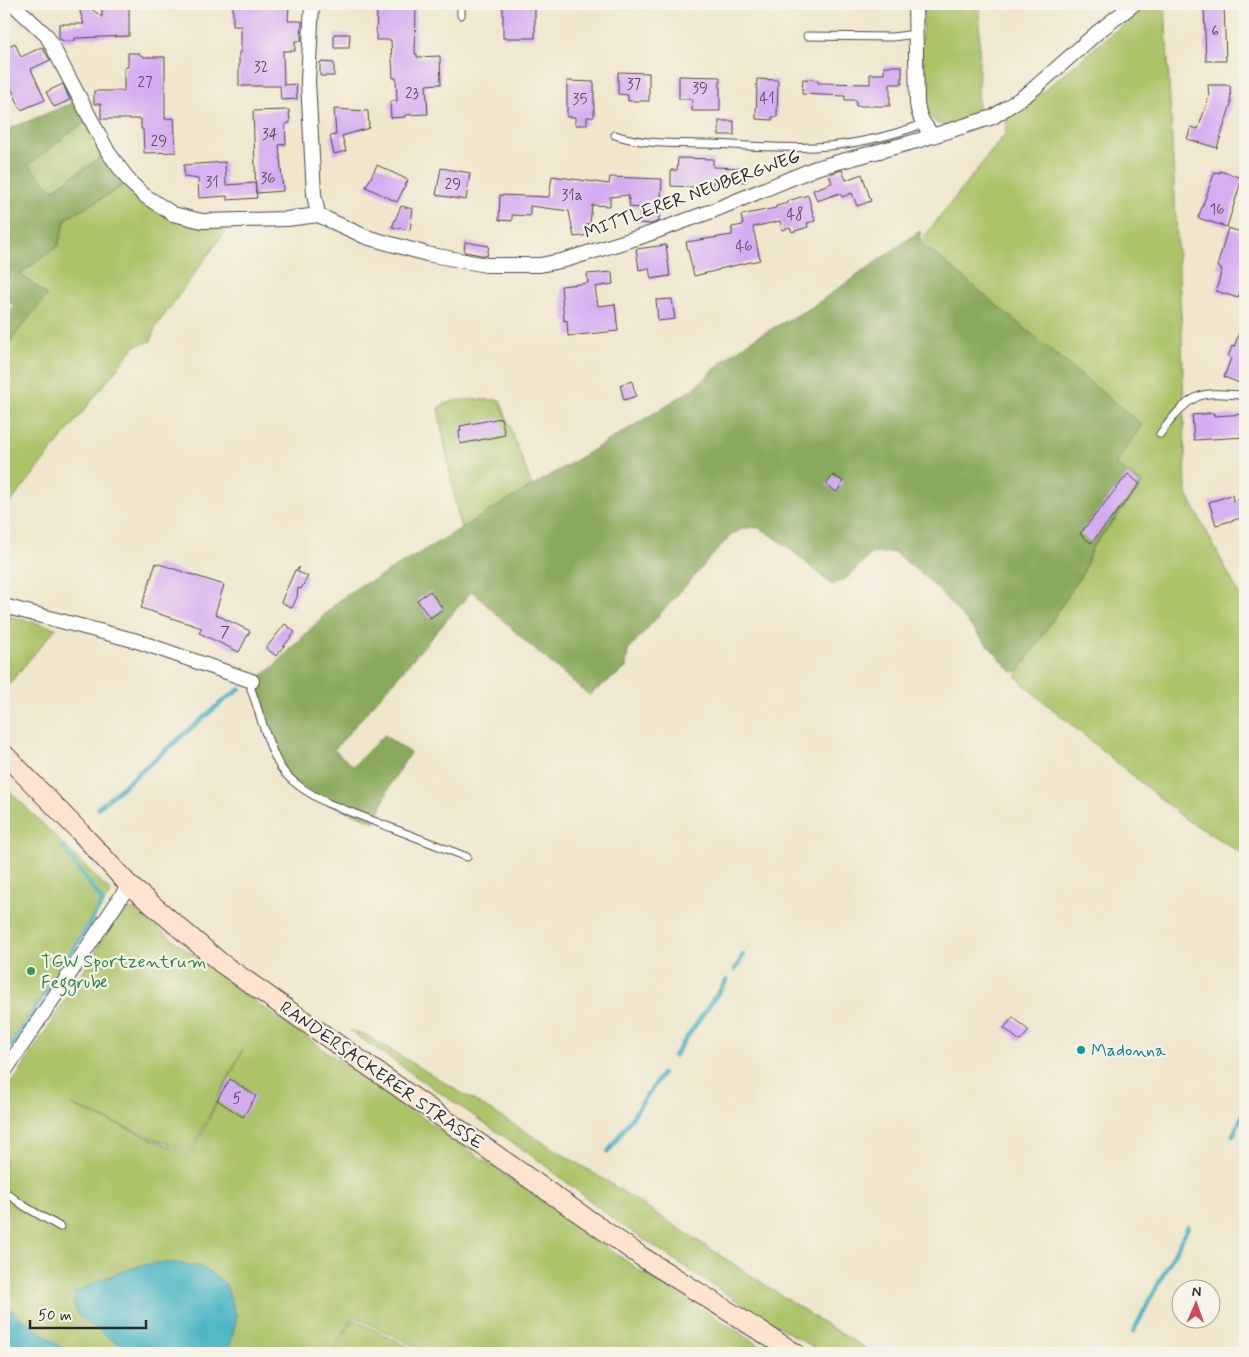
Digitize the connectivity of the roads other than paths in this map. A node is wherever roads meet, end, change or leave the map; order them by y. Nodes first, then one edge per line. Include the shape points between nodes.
1 (13, 4) edge
2 (312, 4) edge
3 (461, 4) edge
4 (915, 4) edge
5 (1134, 4) edge
6 (461, 15) dead end
7 (916, 34) junction
8 (807, 36) dead end
9 (923, 124) junction
10 (615, 135) dead end
11 (933, 136) junction
12 (318, 215) junction
13 (1245, 395) edge
14 (1160, 434) dead end
15 (4, 606) edge
16 (252, 681) joint
17 (4, 754) edge
18 (467, 857) dead end
19 (129, 885) junction
20 (4, 1072) edge
21 (4, 1191) edge
22 (60, 1227) dead end
23 (795, 1353) edge

1 - 12 street via 47,36 108,152 145,196 173,214 202,221
2 - 12 street via 308,81
3 - 6 lane
4 - 7 street
5 - 11 street, MITTLERER NEUBERGWEG via 1030,92 993,117
7 - 8 lane via 892,37
7 - 9 street via 917,104
9 - 10 lane, MITTLERER NEUBERGWEG via 866,141 790,148 656,142
9 - 11 street
11 - 12 street, MITTLERER NEUBERGWEG via 816,168 643,236 540,265 486,265 427,254 366,237
13 - 14 lane via 1198,396
15 - 16 street via 137,641
16 - 18 lane via 251,689 275,756 292,780 327,803
17 - 19 main road, RANDERSACKERER STRASSE
19 - 20 street
19 - 23 main road, RANDERSACKERER STRASSE via 221,963 642,1257
21 - 22 lane

